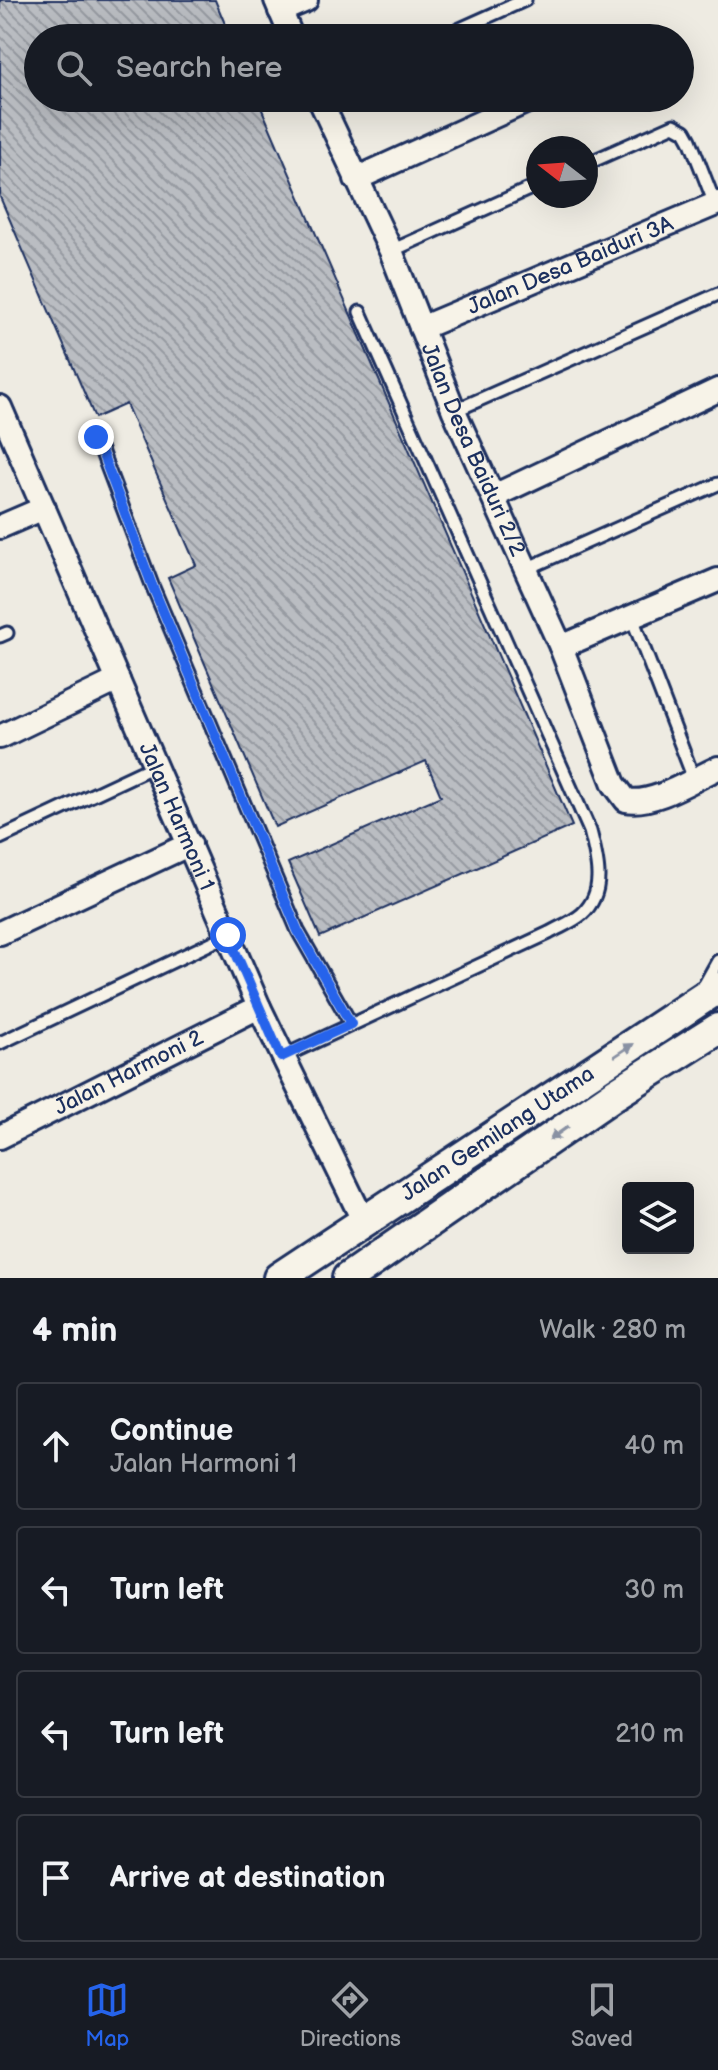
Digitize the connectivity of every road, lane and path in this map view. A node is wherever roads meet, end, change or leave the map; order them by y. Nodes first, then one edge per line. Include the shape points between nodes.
1 (306, 0) edge
2 (525, 0) edge
3 (278, 6) edge
4 (471, 24) edge
5 (325, 112) edge
6 (503, 112) edge
7 (598, 159) edge
8 (356, 179) junction
9 (526, 190) edge
10 (717, 207) edge
11 (391, 251) junction
12 (718, 294) edge
13 (360, 312) dead end
14 (421, 328) junction
15 (718, 390) edge
16 (0, 407) edge
17 (454, 411) junction
18 (96, 437) dead end
19 (718, 484) edge
20 (494, 496) junction
21 (44, 508) junction
22 (0, 527) edge
23 (526, 569) junction
24 (718, 580) edge
25 (631, 615) junction
26 (561, 647) junction
27 (118, 680) junction
28 (0, 737) edge
29 (154, 766) junction
30 (718, 768) edge
31 (694, 779) junction
32 (0, 838) edge
33 (190, 844) junction
34 (0, 933) edge
35 (228, 935) junction
36 (718, 961) edge
37 (718, 988) edge
38 (691, 1006) junction
39 (259, 1007) junction
40 (351, 1024) junction
41 (718, 1029) edge
42 (0, 1043) edge
43 (281, 1057) junction
44 (0, 1137) edge
45 (364, 1222) junction
46 (279, 1278) edge
47 (348, 1278) edge

1 - 3 street
2 - 4 lane
5 - 8 street, Jalan Desa Baiduri 2/2
6 - 8 street
7 - 10 lane via 674,125 690,140
8 - 11 street, Jalan Desa Baiduri 2/2
9 - 11 lane
10 - 14 street, Jalan Desa Baiduri 3A
11 - 14 street, Jalan Desa Baiduri 2/2
12 - 17 lane
13 - 40 lane via 590,831 600,869 583,913
14 - 17 street, Jalan Desa Baiduri 2/2
15 - 20 street
16 - 21 street, Jalan Harmoni 1
17 - 20 street, Jalan Desa Baiduri 2/2
18 - 40 lane via 152,585 298,931
19 - 23 lane
20 - 23 street, Jalan Desa Baiduri 2/2
21 - 22 street
21 - 27 street, Jalan Harmoni 1
23 - 26 street, Jalan Desa Baiduri 2/2
24 - 25 street
25 - 26 street
25 - 31 lane
26 - 31 street, Jalan Desa Baiduri 2/2 via 614,784 626,800 653,798
27 - 28 street
27 - 29 street, Jalan Harmoni 1
29 - 32 lane
29 - 33 street, Jalan Harmoni 1
30 - 31 street
33 - 34 street
33 - 35 street, Jalan Harmoni 1
35 - 39 street, Jalan Harmoni 1
35 - 42 lane
36 - 38 lane
37 - 38 main road, Jalan Gemilang Utama
45 -> 38 main road, Jalan Gemilang Utama
39 - 43 street, Jalan Harmoni 1
39 - 44 street, Jalan Harmoni 2
40 - 43 lane
41 -> 47 main road, Jalan Gemilang Utama
43 - 45 street, Jalan Harmoni 1
45 - 46 main road, Jalan Gemilang Utama

